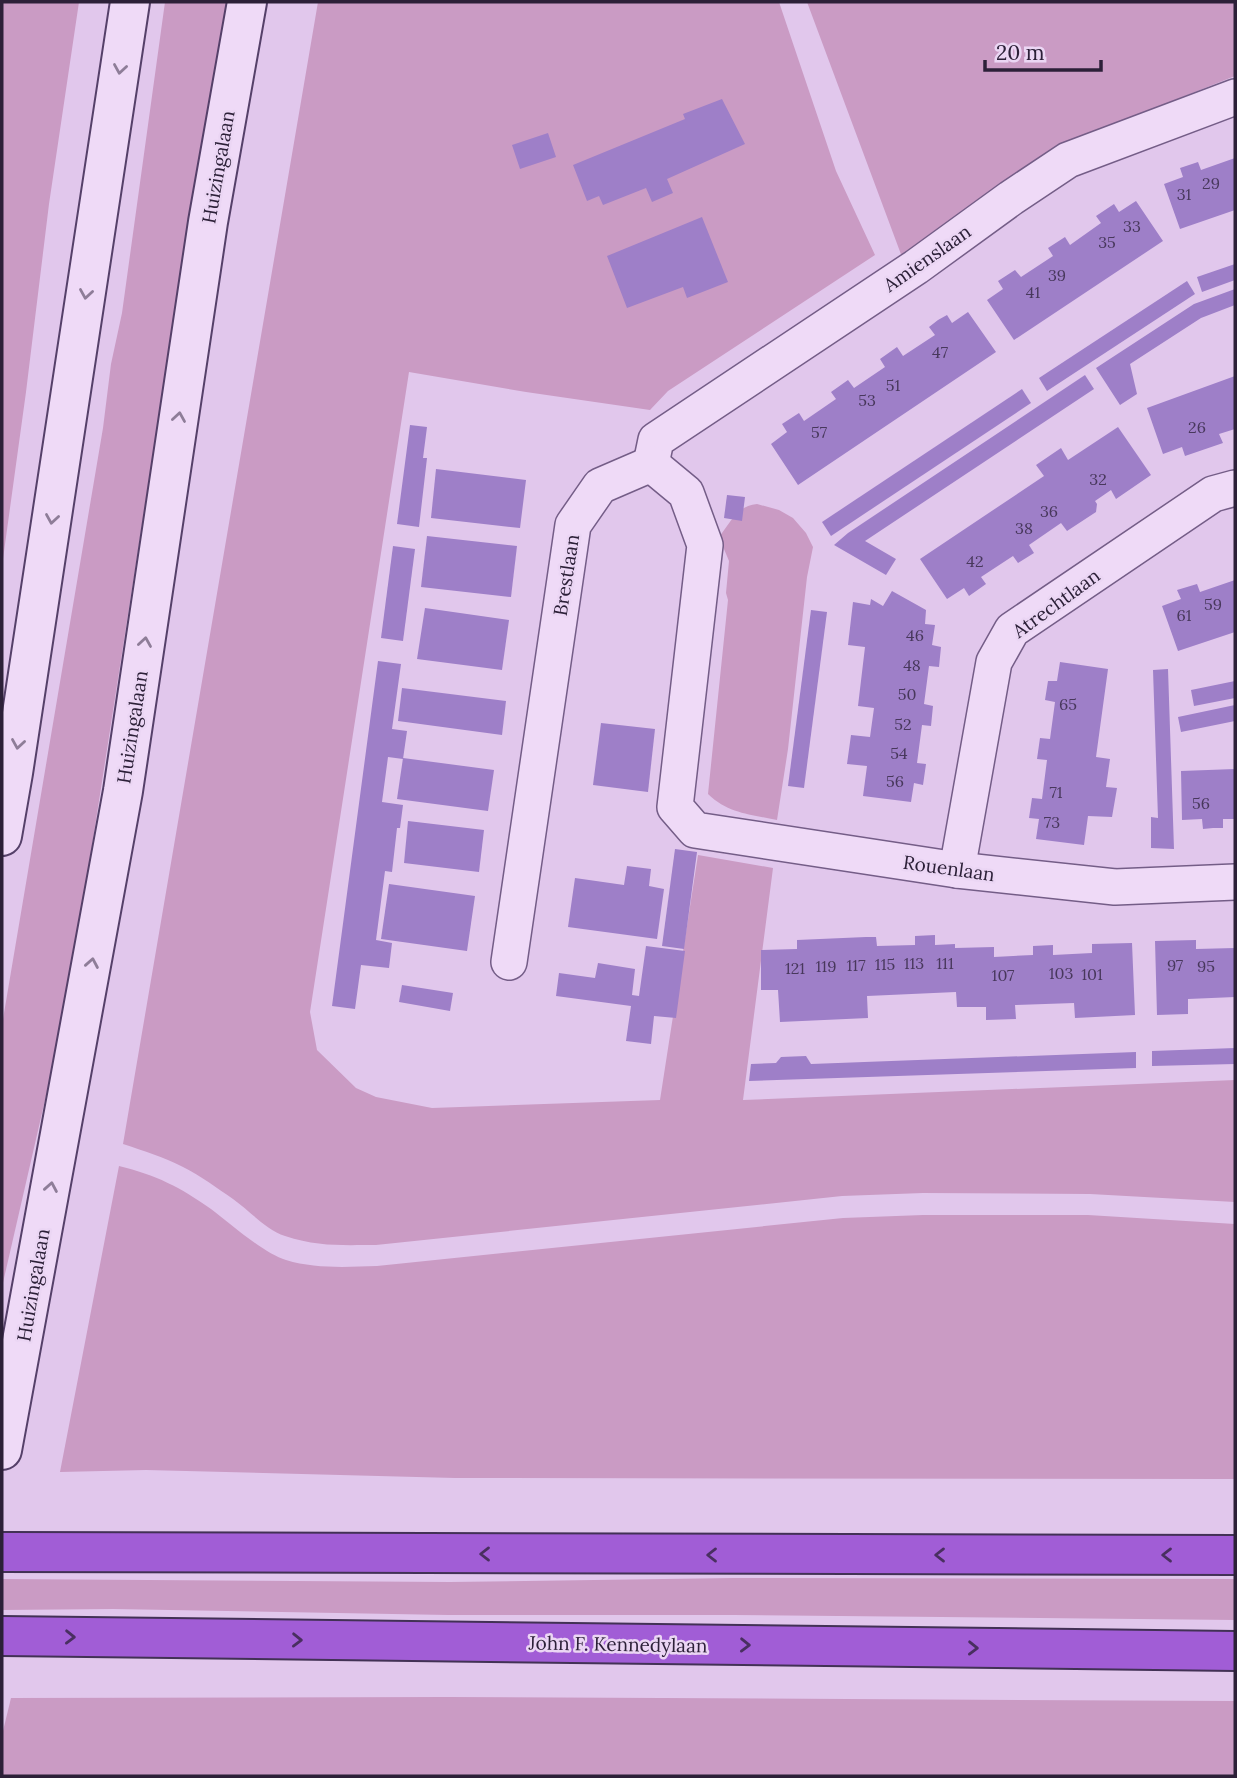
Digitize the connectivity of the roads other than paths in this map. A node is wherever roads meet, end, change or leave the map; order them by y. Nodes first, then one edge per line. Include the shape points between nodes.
1 (130, 2) edge
2 (247, 2) edge
3 (1235, 97) edge
4 (651, 464) junction
5 (1235, 488) edge
6 (2, 836) edge
7 (957, 870) junction
8 (1235, 882) edge
9 (509, 962) dead end
10 (5, 1436) edge
11 (2, 1552) edge
12 (1235, 1555) edge
13 (2, 1636) edge
14 (1235, 1651) edge

1 -> 6 main road
10 -> 2 main road, Huizingalaan via 123,791 208,222
3 - 4 street, Amienslaan via 1068,160 656,440
4 - 7 street, Rouenlaan via 686,493 705,545 675,807 695,830
4 - 9 street, Brestlaan via 600,486 573,525
5 - 7 street, Atrechtlaan via 1213,494 1012,630 994,662
7 - 8 street, Rouenlaan via 1115,887
12 -> 11 highway
13 -> 14 highway, John F. Kennedylaan

